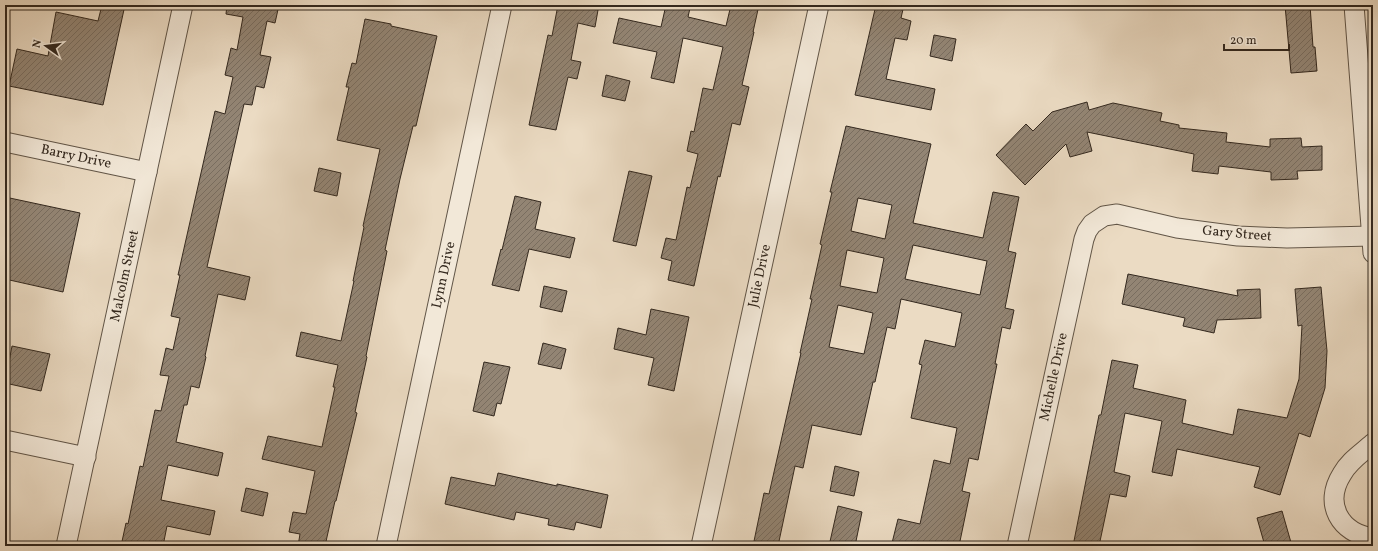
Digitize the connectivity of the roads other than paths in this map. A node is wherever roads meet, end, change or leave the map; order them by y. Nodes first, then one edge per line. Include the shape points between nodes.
1 (183, 5) edge
2 (502, 5) edge
3 (819, 5) edge
4 (1354, 5) edge
5 (5, 142) edge
6 (147, 172) junction
7 (1104, 216) joint
8 (1372, 245) edge
9 (5, 440) edge
10 (1373, 443) edge
11 (86, 457) junction
12 (1373, 538) edge
13 (66, 546) edge
14 (386, 546) edge
15 (701, 546) edge
16 (1017, 546) edge

1 - 6 street, Malcolm Street
2 - 14 street, Lynn Drive
3 - 15 street, Julie Drive
4 - 8 street
5 - 6 street, Barry Drive
6 - 11 street, Malcolm Street
7 - 8 street, Gary Street via 1117,214 1177,228 1238,236
7 - 16 street, Michelle Drive via 1092,224 1084,239
9 - 11 street
10 - 12 street via 1348,465 1334,492 1334,505 1340,521 1352,532 1362,537
11 - 13 street, Malcolm Street

